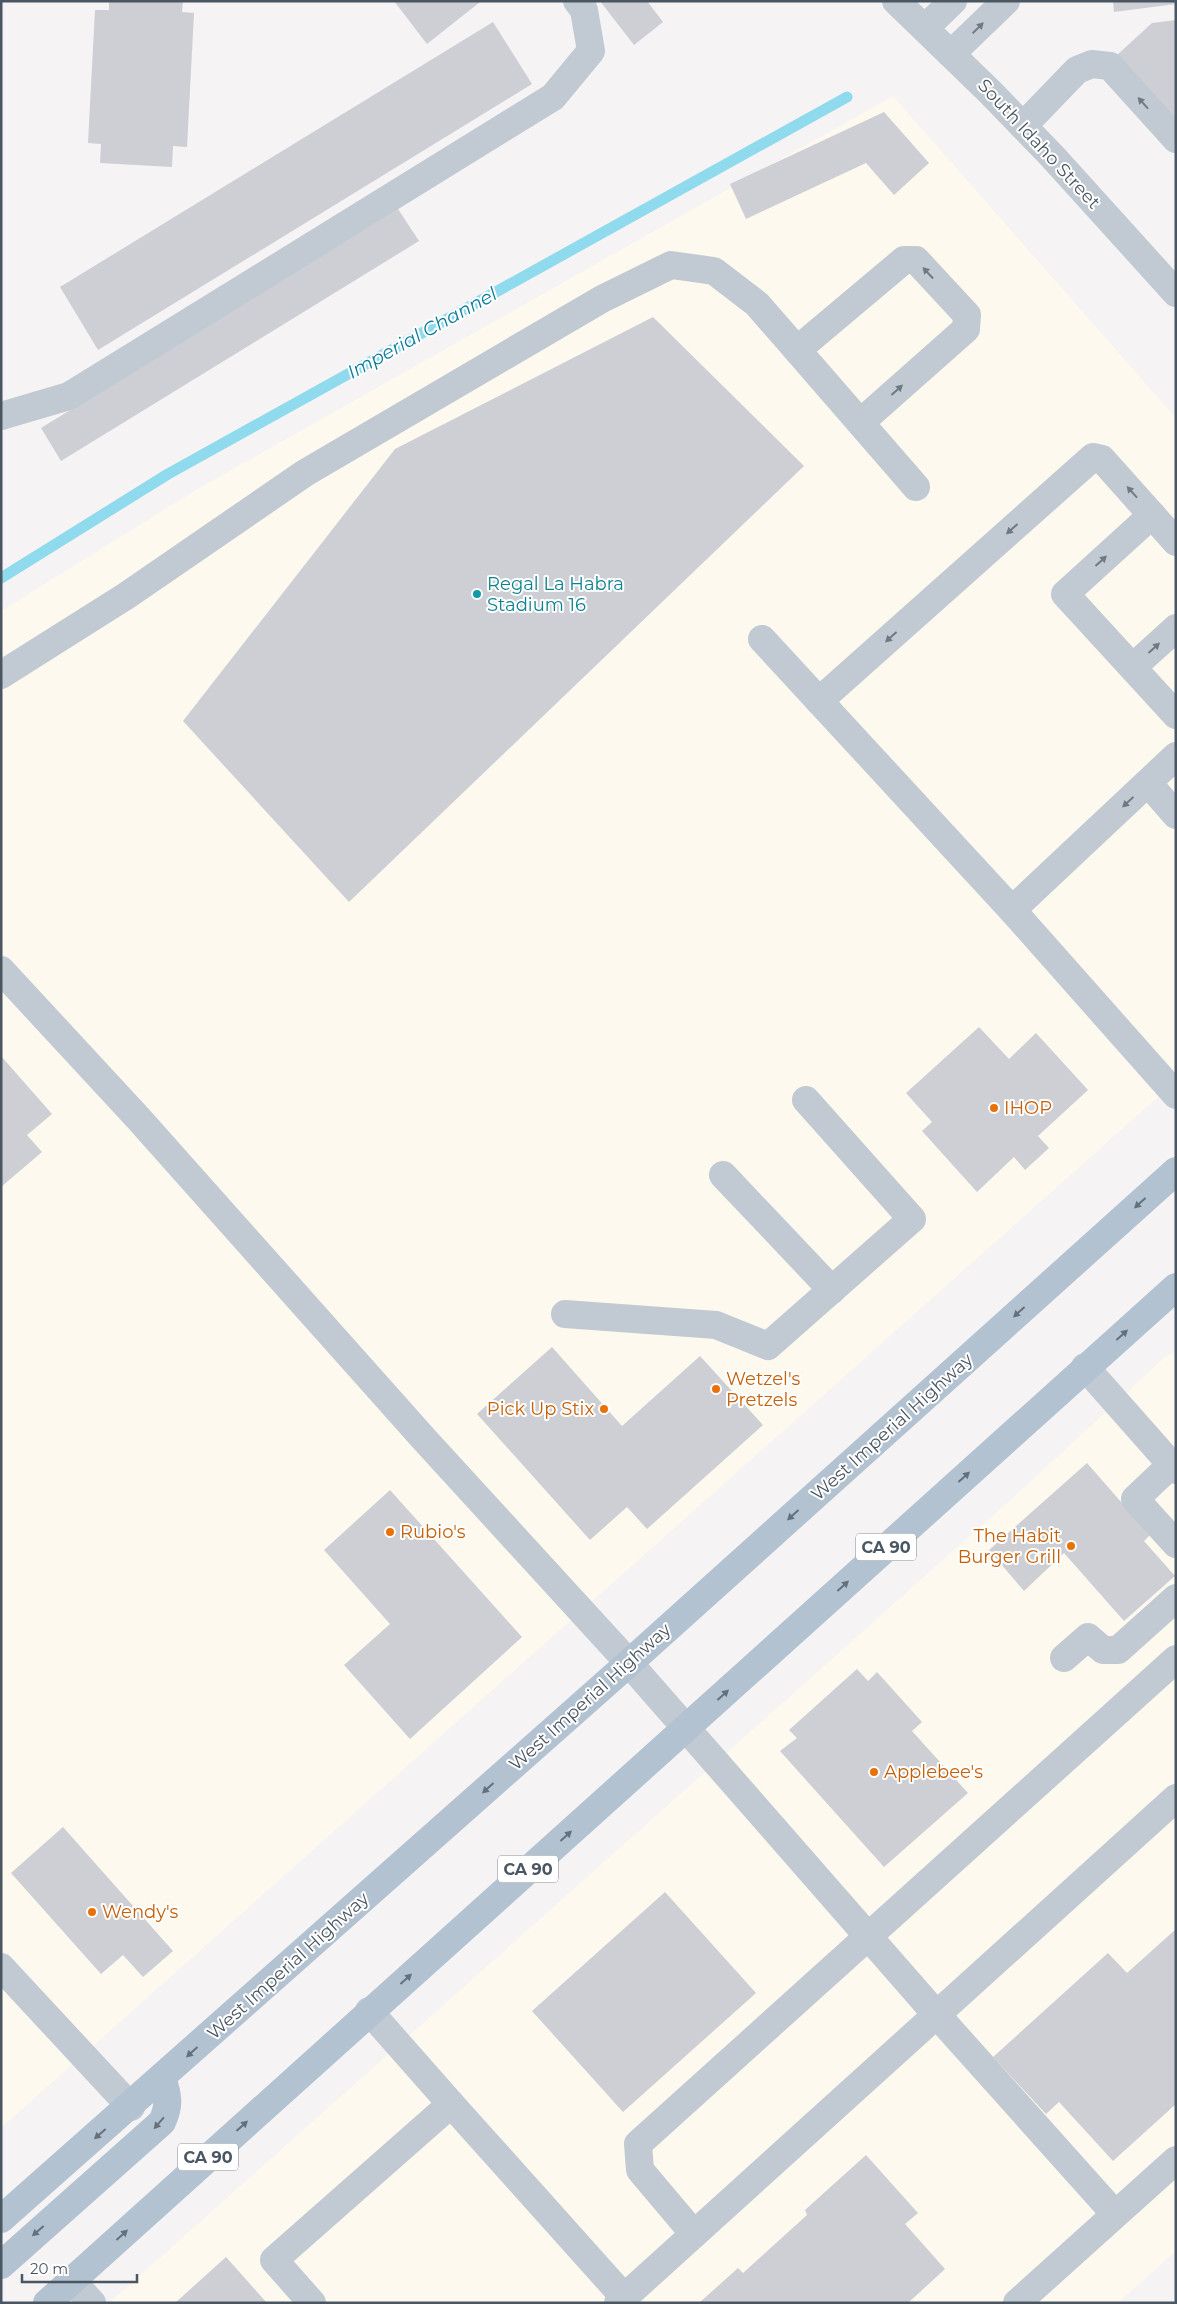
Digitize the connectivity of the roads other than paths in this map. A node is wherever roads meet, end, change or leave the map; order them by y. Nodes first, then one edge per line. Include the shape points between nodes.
1 (577, 1) edge
2 (896, 1) edge
3 (953, 1) edge
4 (1006, 1) edge
5 (925, 28) junction
6 (951, 54) junction
7 (1023, 126) junction
8 (1176, 139) edge
9 (1176, 293) edge
10 (797, 350) junction
11 (1, 416) edge
12 (861, 422) junction
13 (916, 487) dead end
14 (1152, 515) junction
15 (1176, 542) edge
16 (1176, 628) edge
17 (762, 639) dead end
18 (1133, 668) junction
19 (1, 675) edge
20 (819, 701) junction
21 (1176, 715) edge
22 (1176, 756) edge
23 (1148, 782) junction
24 (1176, 815) edge
25 (1012, 910) junction
26 (1, 970) edge
27 (1176, 1095) edge
28 (806, 1100) dead end
29 (1176, 1171) edge
30 (723, 1174) dead end
31 (1176, 1287) edge
32 (832, 1290) junction
33 (565, 1314) dead end
34 (1085, 1367) junction
35 (1171, 1456) edge
36 (1176, 1544) edge
37 (1176, 1598) edge
38 (1064, 1658) dead end
39 (1176, 1659) edge
40 (629, 1663) junction
41 (686, 1728) junction
42 (1176, 1798) edge
43 (868, 1937) junction
44 (1, 1967) edge
45 (369, 2011) junction
46 (936, 2014) junction
47 (162, 2078) junction
48 (451, 2104) junction
49 (130, 2107) junction
50 (1176, 2160) edge
51 (1115, 2214) junction
52 (1, 2220) edge
53 (694, 2234) junction
54 (1, 2265) edge
55 (71, 2280) junction
56 (621, 2300) edge
57 (46, 2303) edge
58 (92, 2303) edge
59 (312, 2303) edge
60 (1017, 2303) edge

1 - 11 street via 584,10 591,51 553,96 69,396
2 - 5 street, South Idaho Street
3 - 5 street
6 -> 4 street
5 - 6 street, South Idaho Street
6 - 7 street, South Idaho Street
8 -> 7 street via 1110,66 1092,64 1077,70
7 - 9 street, South Idaho Street
10 - 12 street
12 -> 10 street via 966,329 967,315 916,260 904,260
10 - 19 street via 757,304 714,271 671,264 602,299 305,472 126,596
12 - 13 street
14 - 15 street
18 -> 14 street via 1065,594
14 -> 20 street via 1102,459 1093,456
18 -> 16 street
17 - 20 street
18 - 21 street
20 - 25 street
22 - 23 street
23 - 24 street
23 -> 25 street
25 - 27 street
26 - 40 street
28 - 32 street via 912,1219
29 -> 40 main road, West Imperial Highway
30 - 32 street
34 -> 31 main road, CA 90
32 - 33 street via 768,1346 716,1324
34 - 35 street
41 -> 34 main road, CA 90
35 - 36 street via 1135,1499
37 - 38 street via 1118,1650 1103,1650 1088,1637
39 - 43 street
40 - 41 street
40 -> 47 main road, West Imperial Highway
41 - 43 street
45 -> 41 main road, CA 90
42 - 46 street
43 - 46 street
43 - 53 street via 638,2144 640,2170
44 - 49 street
45 - 48 street
55 -> 45 main road, CA 90
46 - 51 street
46 - 53 street
47 - 49 main road, West Imperial Highway
47 -> 54 main road via 168,2098 168,2110 162,2122
48 - 56 street
48 - 59 street via 274,2260
49 -> 52 main road, West Imperial Highway
50 - 51 street
51 - 60 street
53 - 56 street
55 - 57 main road, CA 90
55 - 58 street

